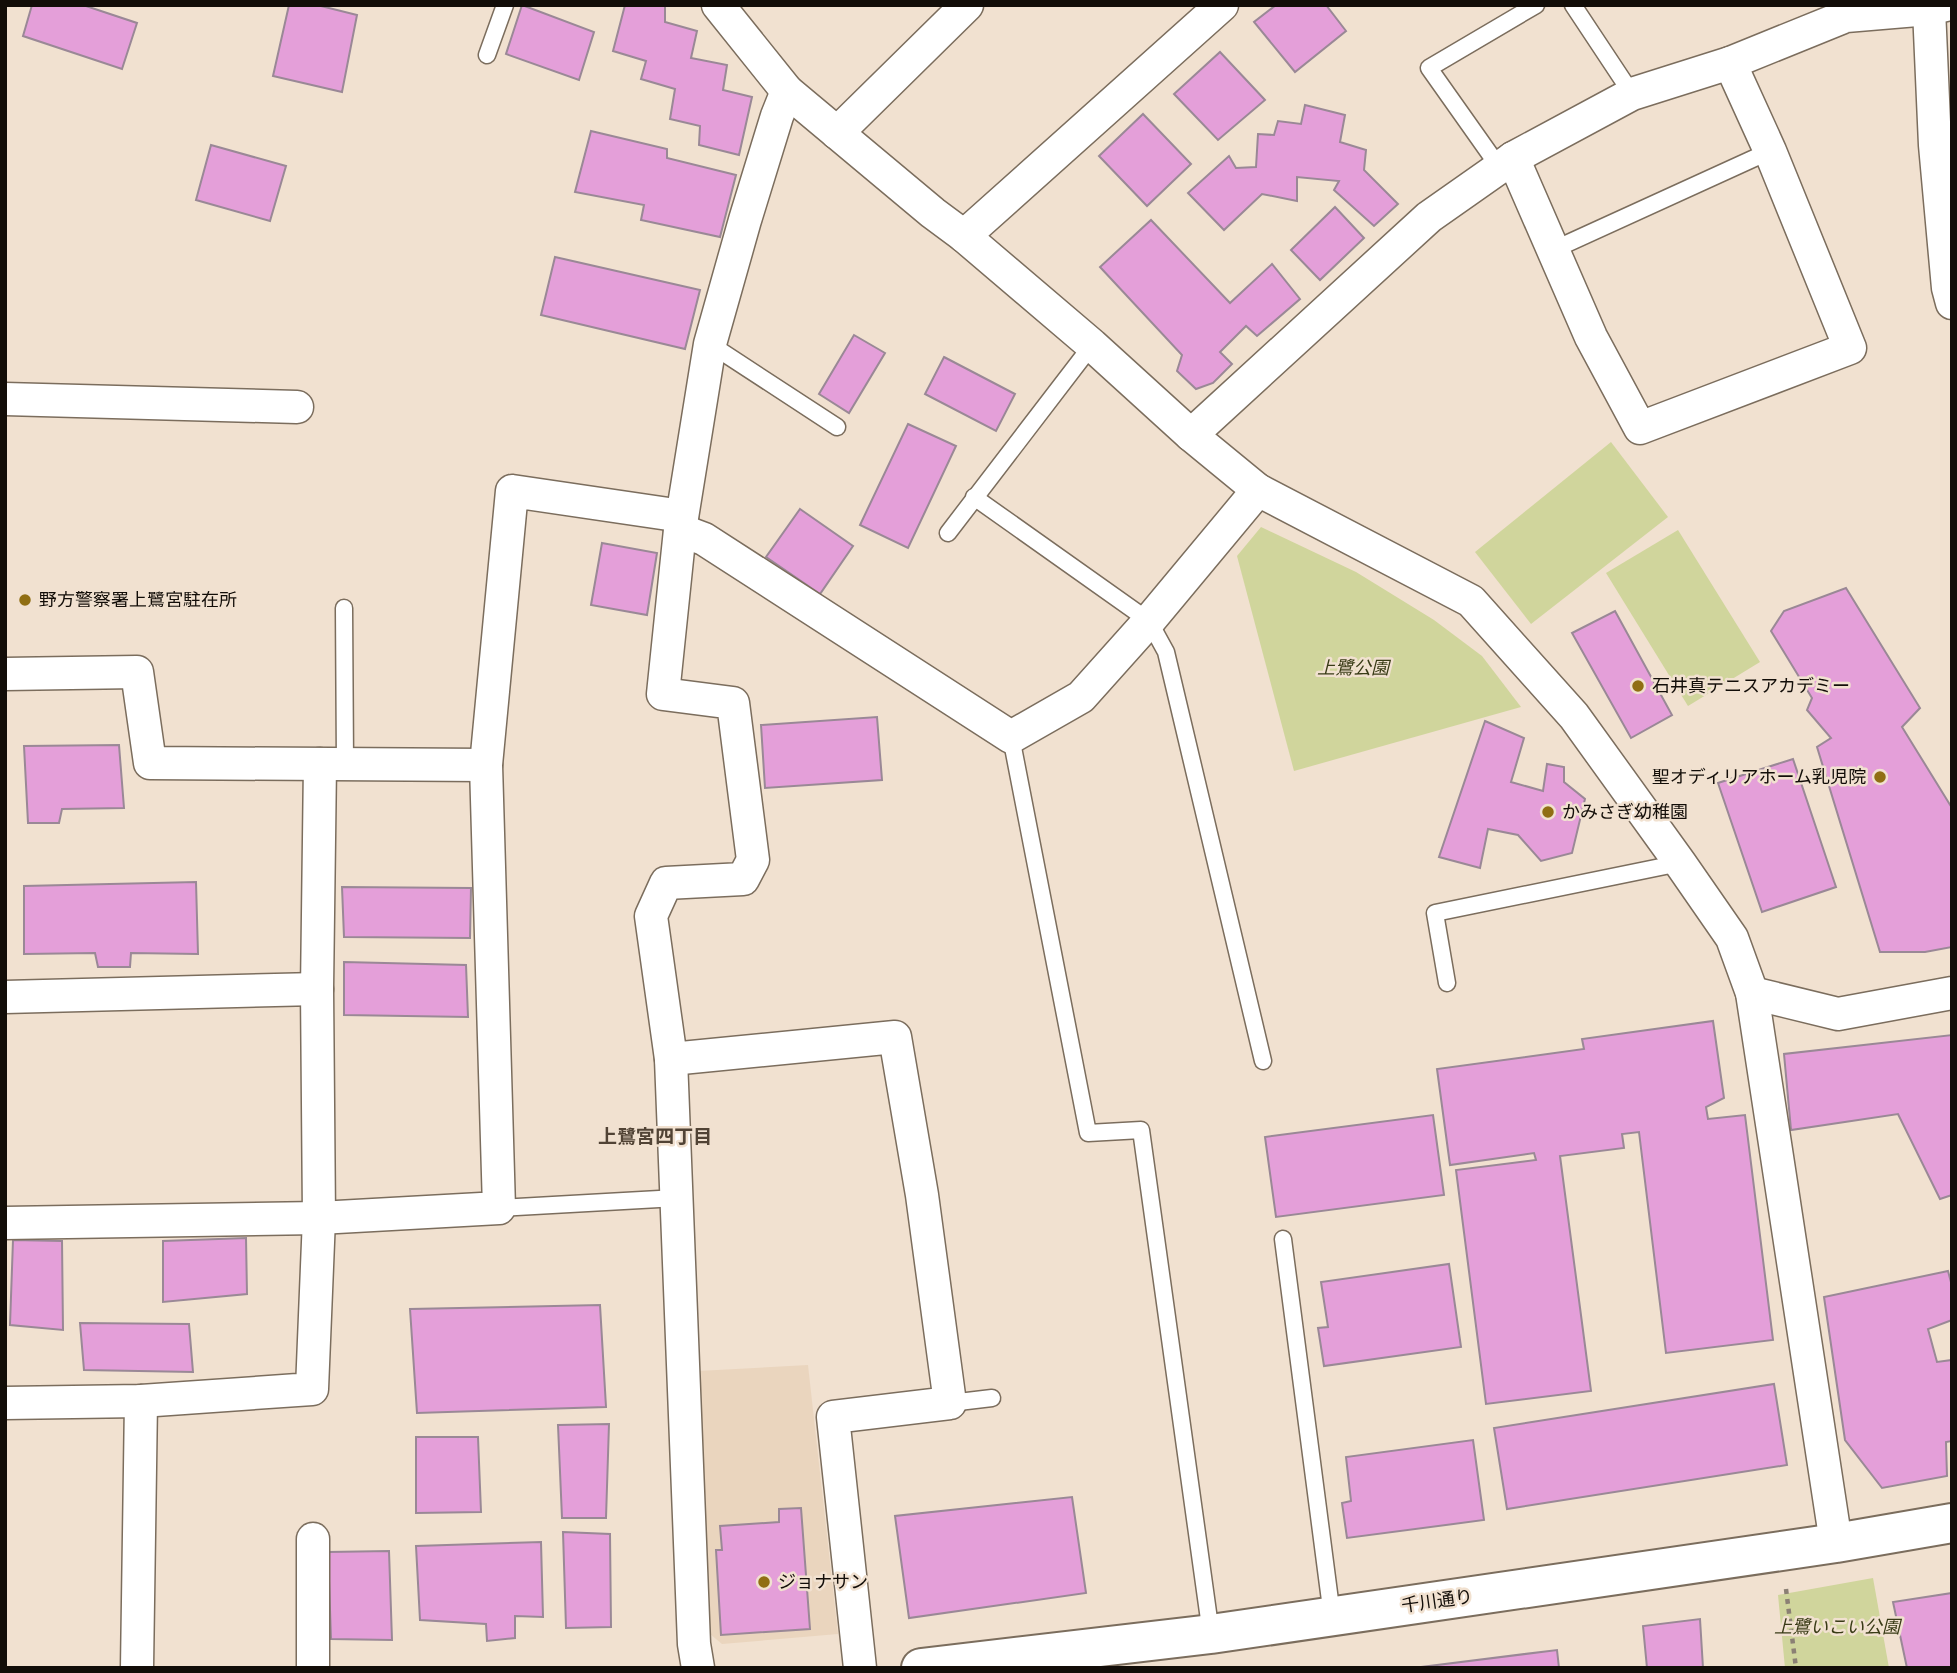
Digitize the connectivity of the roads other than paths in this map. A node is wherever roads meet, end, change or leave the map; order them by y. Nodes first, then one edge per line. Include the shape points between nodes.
1 (505, 5) edge
2 (967, 5) edge
3 (1222, 5) edge
4 (1536, 5) edge
5 (1573, 5) edge
6 (1938, 7) edge
7 (729, 9) edge
8 (1846, 11) edge
9 (487, 55) dead end
10 (1730, 63) junction
11 (787, 91) junction
12 (1632, 94) junction
13 (837, 133) junction
14 (1770, 151) junction
15 (1506, 163) junction
16 (964, 236) junction
17 (1553, 250) junction
18 (1952, 303) edge
19 (710, 344) junction
20 (1092, 345) junction
21 (5, 399) edge
22 (297, 407) dead end
23 (837, 427) dead end
24 (1191, 435) junction
25 (1258, 490) junction
26 (974, 497) junction
27 (681, 523) junction
28 (948, 533) dead end
29 (344, 608) dead end
30 (1149, 621) junction
31 (5, 674) edge
32 (1010, 737) junction
33 (332, 764) junction
34 (486, 765) junction
35 (1680, 863) junction
36 (1447, 983) dead end
37 (317, 989) junction
38 (1752, 992) junction
39 (1952, 993) edge
40 (5, 998) edge
41 (671, 1059) junction
42 (1264, 1061) dead end
43 (677, 1198) junction
44 (499, 1208) junction
45 (319, 1218) junction
46 (5, 1223) edge
47 (1283, 1239) dead end
48 (992, 1398) dead end
49 (141, 1401) junction
50 (5, 1403) edge
51 (950, 1403) junction
52 (1952, 1523) edge
53 (313, 1539) dead end
54 (1836, 1543) junction
55 (1332, 1616) junction
56 (1211, 1634) junction
57 (137, 1668) edge
58 (313, 1668) edge
59 (698, 1668) edge
60 (860, 1668) edge
61 (921, 1668) edge

1 - 9 lane
2 - 13 street
3 - 16 street
4 - 15 lane via 1429,68
5 - 12 lane
6 - 8 street
6 - 18 street via 1935,145
7 - 11 street
8 - 10 street
10 - 12 street
10 - 14 street
11 - 13 street
11 - 19 street
12 - 15 street
13 - 16 street
14 - 17 lane
14 - 17 street via 1850,348 1640,428 1591,337
15 - 17 street
15 - 24 street via 1429,217
16 - 20 street
19 - 23 lane
19 - 27 street
20 - 24 street
20 - 26 lane
21 - 22 street
24 - 25 street
25 - 30 street
25 - 35 street via 1471,601 1574,716
26 - 28 lane
26 - 30 lane
27 - 32 street
27 - 34 street via 512,491
27 - 41 street via 663,694 733,703 753,860 743,879 666,883 651,916
29 - 33 lane
30 - 32 street via 1081,697
30 - 42 lane via 1166,652
31 - 33 street via 137,672 150,763
32 - 56 lane via 1088,1133 1141,1130
33 - 34 street
33 - 37 street
34 - 44 street
35 - 36 lane via 1435,913
35 - 38 street via 1732,938
37 - 40 street
37 - 45 street
38 - 39 street via 1838,1014
38 - 54 street
41 - 43 street
41 - 51 street via 895,1037
43 - 44 lane
43 - 59 street
44 - 45 street
45 - 46 street
45 - 49 street via 312,1389
47 - 55 lane
48 - 51 lane
49 - 50 street
49 - 57 street
51 - 60 street via 833,1417
52 - 54 main road, 千川通り
53 - 58 street
54 - 55 main road, 千川通り
55 - 56 main road, 千川通り
56 - 61 main road, 千川通り

